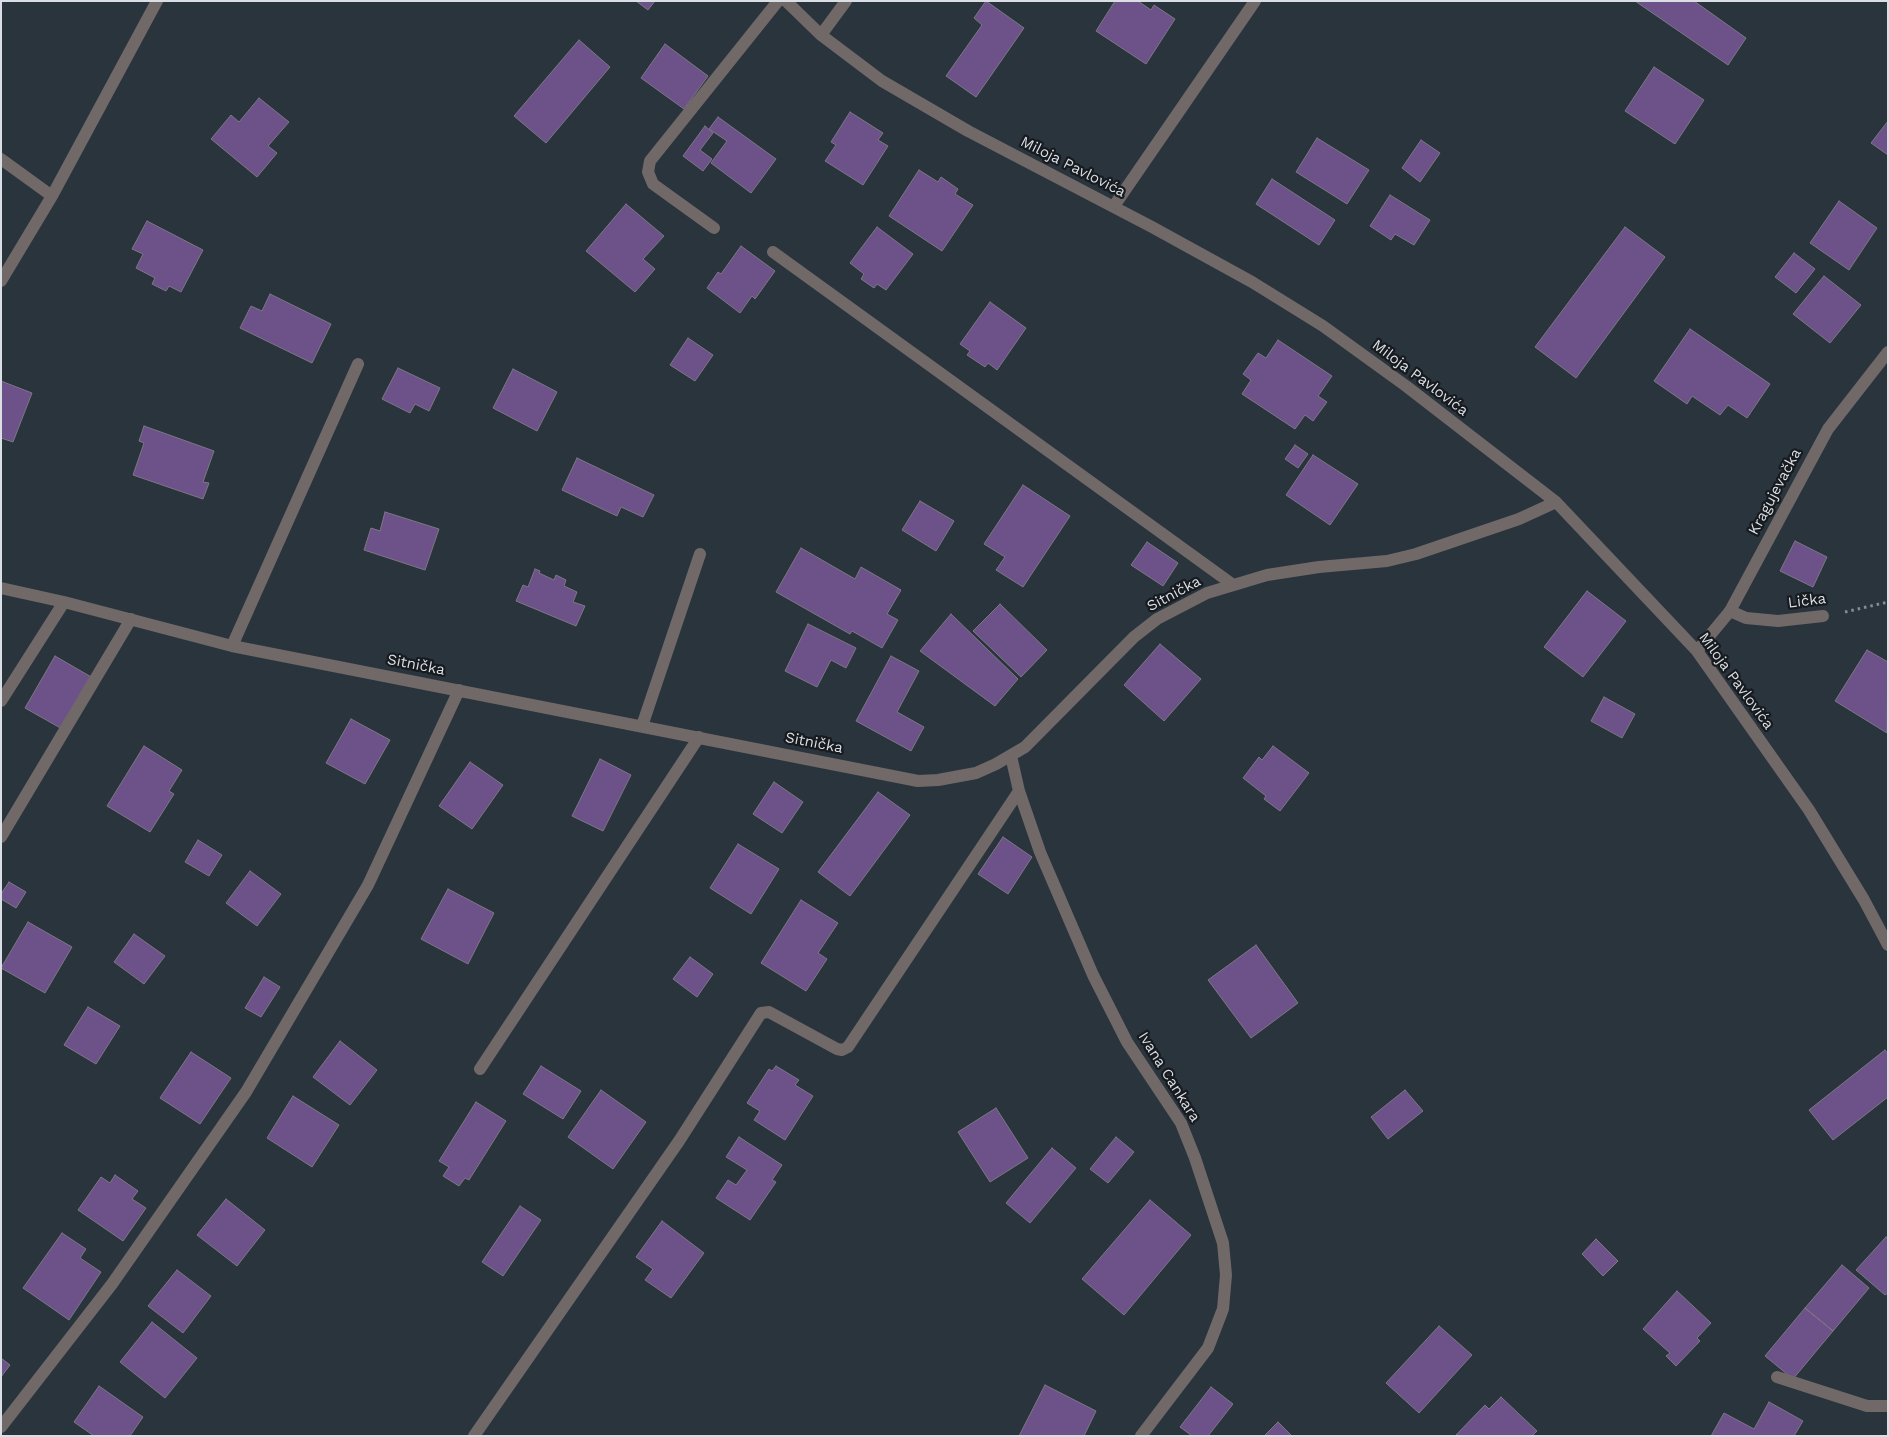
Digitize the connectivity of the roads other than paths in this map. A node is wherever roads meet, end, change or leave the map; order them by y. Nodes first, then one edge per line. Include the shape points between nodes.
1 (157, 1) edge
2 (778, 1) edge
3 (786, 1) edge
4 (846, 1) edge
5 (1255, 1) edge
6 (821, 35) junction
7 (1, 159) edge
8 (52, 196) junction
9 (1114, 206) junction
10 (714, 228) dead end
11 (773, 252) dead end
12 (1, 281) edge
13 (1888, 352) edge
14 (358, 364) dead end
15 (1556, 502) junction
16 (700, 554) dead end
17 (1232, 584) junction
18 (1, 588) edge
19 (64, 602) junction
20 (1730, 611) junction
21 (1823, 616) road end
22 (131, 619) junction
23 (232, 646) junction
24 (1697, 651) junction
25 (460, 690) junction
26 (1, 701) edge
27 (642, 726) junction
28 (699, 737) junction
29 (1011, 756) junction
30 (1018, 791) junction
31 (1, 837) edge
32 (1888, 945) edge
33 (480, 1069) dead end
34 (1777, 1377) dead end
35 (1888, 1406) edge
36 (1, 1427) edge
37 (474, 1436) edge
38 (1142, 1436) edge

1 - 8 street
2 - 10 street via 650,161 648,172 653,184
3 - 6 street, Miloja Pavlovića
4 - 6 street
5 - 9 street
6 - 9 street, Miloja Pavlovića via 882,81 968,131
7 - 8 street
8 - 12 street
9 - 15 street, Miloja Pavlovića via 1252,282 1322,326 1406,386
11 - 17 street
13 - 20 street, Kragujevačka via 1828,429
14 - 23 street
15 - 17 street, Sitnička via 1520,519 1416,554 1387,561 1267,575
15 - 24 street, Miloja Pavlovića
16 - 27 street
17 - 29 street, Sitnička via 1157,619 1134,637 1044,730
18 - 19 street, Sitnička
19 - 22 street, Sitnička
19 - 26 street
20 - 21 street, Lička via 1746,618 1778,621
20 - 24 street, Kragujevačka
22 - 23 street, Sitnička
22 - 31 street
23 - 25 street, Sitnička
24 - 32 street, Miloja Pavlovića via 1809,810
25 - 27 street, Sitnička
25 - 36 street via 368,885 246,1092 112,1284
27 - 28 street, Sitnička
28 - 29 street, Sitnička via 918,781 958,778
28 - 33 street
29 - 30 street, Ivana Cankara
30 - 37 street via 848,1047 836,1050 769,1012 762,1013 679,1140
30 - 38 street, Ivana Cankara via 1040,852 1093,975 1127,1042 1181,1123 1222,1243 1226,1275 1223,1309 1208,1348
34 - 35 street via 1867,1406

